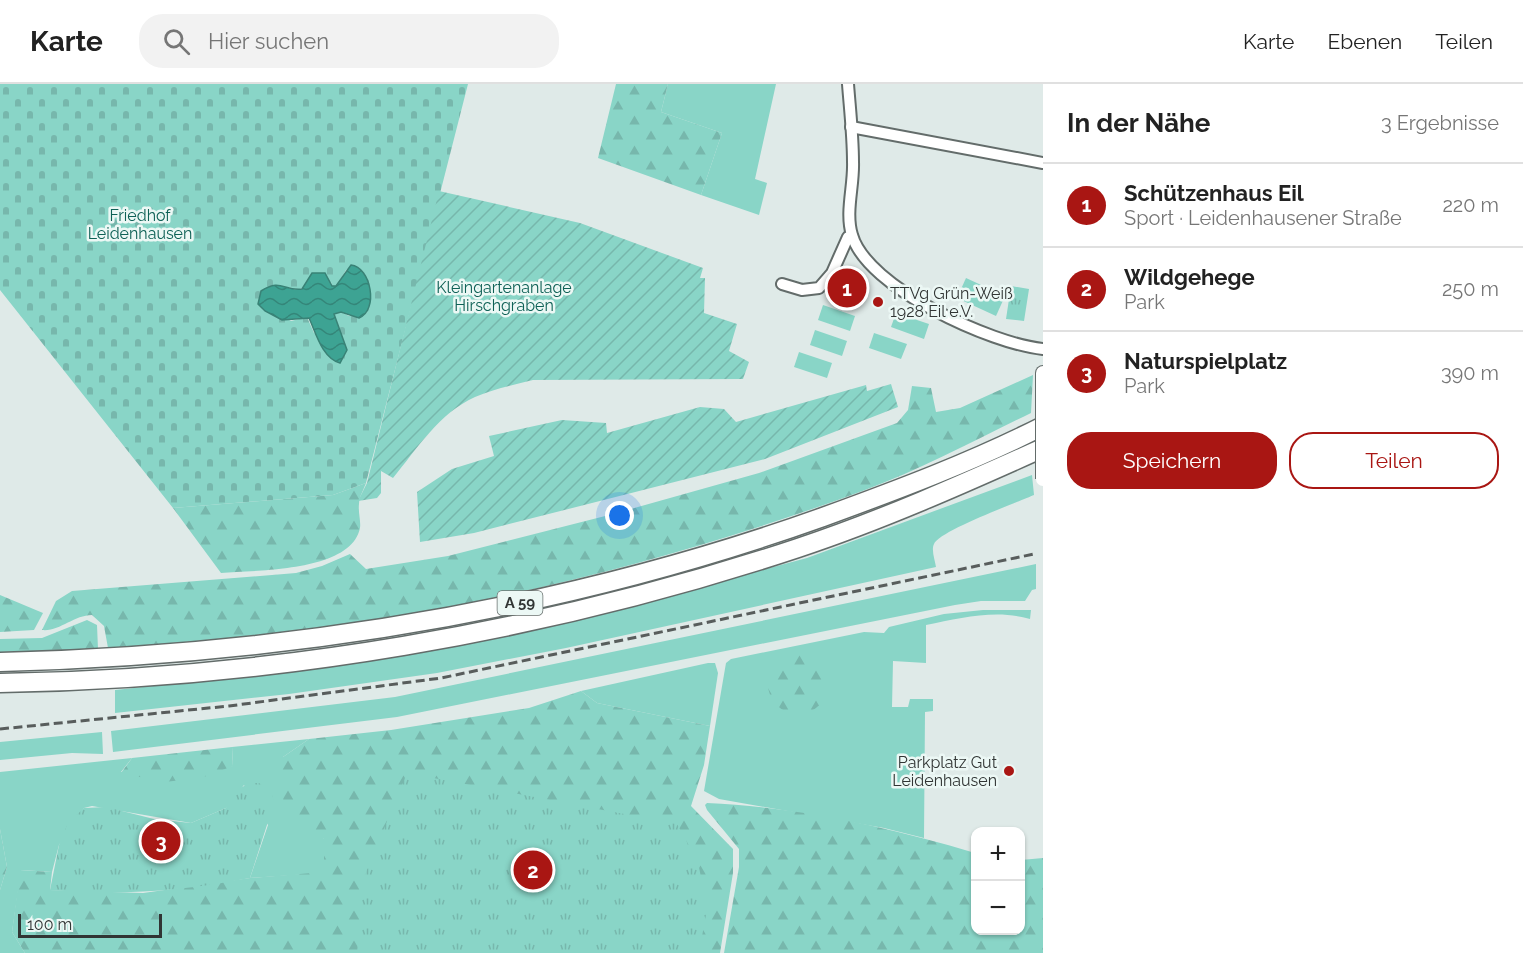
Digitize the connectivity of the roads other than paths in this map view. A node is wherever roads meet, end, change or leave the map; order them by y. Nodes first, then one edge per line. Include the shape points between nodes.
1 (848, 84) edge
2 (851, 127) junction
3 (1043, 163) edge
4 (852, 236) junction
5 (782, 284) dead end
6 (1043, 349) edge
7 (1043, 373) edge
8 (1043, 392) edge
9 (1043, 426) edge
10 (1043, 448) edge
11 (1043, 454) edge
12 (1000, 467) junction
13 (1043, 480) edge
14 (0, 662) edge
15 (0, 682) edge

1 - 2 street
2 - 3 street
2 - 4 street
4 - 5 street via 819,288 802,290
4 - 6 street via 868,262 902,293 1001,339
7 - 8 street
8 - 13 street, bridge
9 - 14 highway, A 59 via 886,495 739,547 488,611 377,631 255,646 142,657
10 - 12 highway, A 59
11 - 12 highway, A 59
12 - 15 highway, A 59 via 893,514 797,548 620,600 492,630 379,650 265,664 145,676

